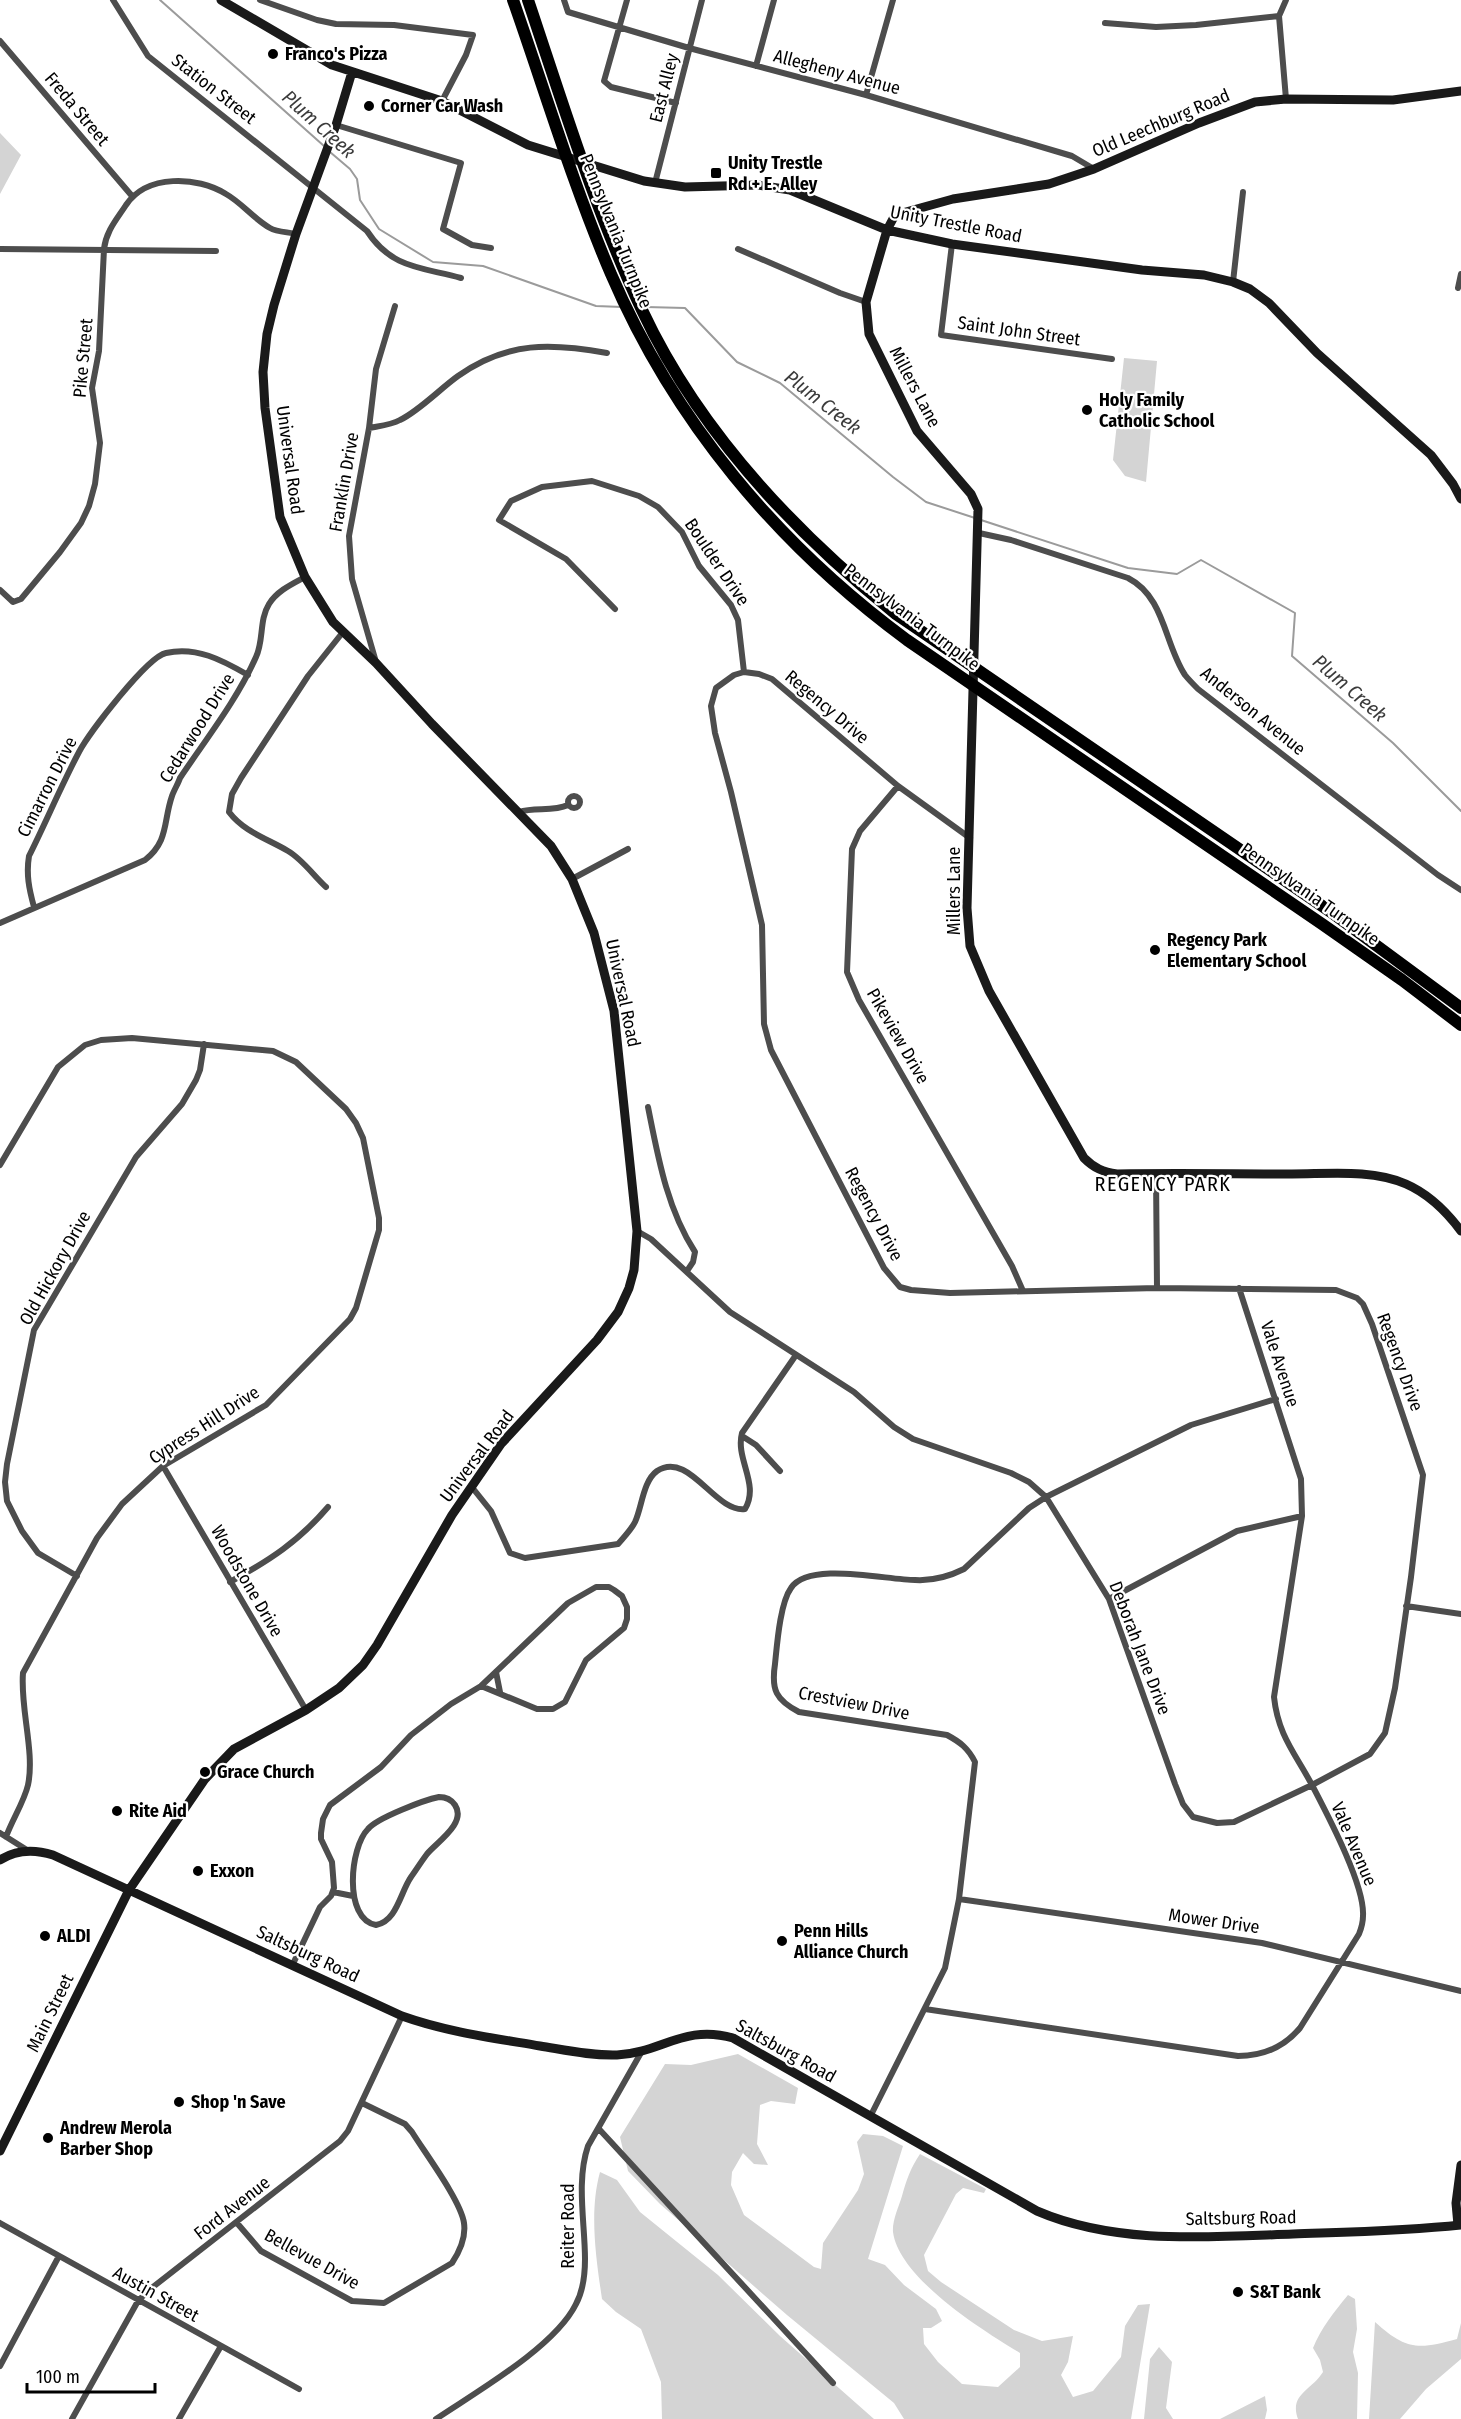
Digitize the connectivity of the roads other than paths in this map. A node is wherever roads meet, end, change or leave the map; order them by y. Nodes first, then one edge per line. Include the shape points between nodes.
1 (113, 0) edge
2 (221, 0) edge
3 (260, 0) edge
4 (513, 0) edge
5 (528, 0) edge
6 (564, 0) edge
7 (627, 0) edge
8 (702, 0) edge
9 (774, 0) edge
10 (893, 0) edge
11 (1286, 0) edge
12 (1279, 16) junction
13 (1105, 23) dead end
14 (620, 28) junction
15 (0, 41) edge
16 (689, 48) junction
17 (756, 66) junction
18 (352, 72) junction
19 (1461, 92) edge
20 (866, 95) junction
21 (1287, 99) junction
22 (442, 101) junction
23 (676, 103) junction
24 (336, 125) junction
25 (1094, 169) junction
26 (655, 183) junction
27 (313, 187) junction
28 (1243, 192) dead end
29 (132, 196) junction
30 (887, 230) junction
31 (296, 234) junction
32 (952, 244) junction
33 (491, 248) dead end
34 (0, 249) edge
35 (104, 249) junction
36 (738, 249) dead end
37 (216, 251) dead end
38 (1461, 274) edge
39 (461, 278) dead end
40 (1233, 282) junction
41 (1458, 288) dead end
42 (866, 302) junction
43 (395, 306) dead end
44 (607, 353) dead end
45 (1112, 359) dead end
46 (369, 428) junction
47 (1461, 499) edge
48 (980, 528) junction
49 (305, 577) junction
50 (0, 590) edge
51 (615, 609) dead end
52 (343, 632) junction
53 (376, 663) junction
54 (744, 672) junction
55 (248, 675) junction
56 (898, 786) junction
57 (568, 806) dead end
58 (519, 812) junction
59 (970, 838) junction
60 (628, 849) dead end
61 (572, 879) junction
62 (326, 887) dead end
63 (1461, 890) edge
64 (34, 907) junction
65 (0, 923) edge
66 (1461, 1008) edge
67 (1461, 1025) edge
68 (204, 1044) junction
69 (648, 1107) dead end
70 (0, 1165) edge
71 (1156, 1173) junction
72 (637, 1231) junction
73 (1461, 1231) edge
74 (687, 1271) junction
75 (1157, 1288) junction
76 (1239, 1288) junction
77 (1023, 1291) junction
78 (796, 1355) junction
79 (1276, 1399) junction
80 (742, 1436) junction
81 (163, 1466) junction
82 (780, 1471) dead end
83 (471, 1486) junction
84 (1046, 1497) junction
85 (328, 1507) dead end
86 (1302, 1516) junction
87 (78, 1576) junction
88 (230, 1582) junction
89 (1109, 1599) junction
90 (1406, 1606) junction
91 (1461, 1614) edge
92 (496, 1672) junction
93 (481, 1686) junction
94 (500, 1692) junction
95 (306, 1710) junction
96 (1312, 1785) junction
97 (3, 1835) edge
98 (27, 1850) junction
99 (0, 1860) edge
100 (129, 1890) junction
101 (333, 1892) junction
102 (353, 1896) junction
103 (959, 1899) junction
104 (1342, 1963) junction
105 (292, 1966) junction
106 (1461, 1991) edge
107 (926, 2009) junction
108 (402, 2016) junction
109 (642, 2051) junction
110 (362, 2103) junction
111 (870, 2117) junction
112 (599, 2129) junction
113 (0, 2151) edge
114 (1461, 2165) edge
115 (0, 2223) edge
116 (237, 2223) junction
117 (1459, 2225) edge
118 (59, 2256) junction
119 (138, 2301) junction
120 (220, 2346) junction
121 (0, 2366) edge
122 (833, 2383) dead end
123 (299, 2389) dead end
124 (72, 2419) edge
125 (179, 2419) edge
126 (436, 2419) edge

1 - 27 street, Station Street via 148,56
2 - 18 street, Unity Trestle Road via 317,58
3 - 22 street via 336,24 394,25 473,35
4 - 67 highway, Pennsylvania Turnpike via 611,274 640,335 686,413 746,492 823,572 873,615 1323,924
5 - 66 highway, Pennsylvania Turnpike via 588,178 643,312 692,398 754,480 820,549 896,614 1331,912
6 - 14 street, Allegheny Avenue via 568,12
7 - 14 street
8 - 16 street, East Alley
9 - 17 street
10 - 20 street
11 - 12 street
12 - 13 street via 1196,26
12 - 21 street
14 - 16 street, Allegheny Avenue
14 - 23 street via 604,81
15 - 29 street, Freda Street
16 - 17 street, Allegheny Avenue
16 - 23 street, East Alley
17 - 20 street, Allegheny Avenue
18 - 22 street, Unity Trestle Road
18 - 24 street, Universal Road
19 - 21 street, Old Leechburg Road via 1358,102
20 - 25 street, Allegheny Avenue via 1072,156
21 - 25 street, Old Leechburg Road via 1238,107
22 - 26 street, Unity Trestle Road via 528,145
23 - 26 street, East Alley
24 - 27 street, Universal Road
24 - 33 street via 461,163 443,229 472,245
25 - 30 street, Old Leechburg Road via 1035,188 904,212 895,215
26 - 30 street, Unity Trestle Road via 686,188 758,185 790,190
27 - 31 street, Universal Road
27 - 39 street, Station Street via 367,231 391,258
28 - 40 street
29 - 31 street via 163,182 201,184 228,195 273,229
29 - 35 street via 106,235
30 - 32 street, Unity Trestle Road
30 - 42 street, Millers Lane
31 - 49 street, Universal Road via 274,304 263,372 280,517
32 - 40 street, Unity Trestle Road
32 - 45 street, Saint John Street via 942,335
34 - 35 street
35 - 37 street
35 - 50 street, Pike Street via 99,351 92,388 100,442 89,506 60,552 21,599 13,602
36 - 42 street
38 - 41 street
40 - 47 street, Unity Trestle Road via 1269,303 1317,353 1431,455
42 - 48 street, Millers Lane via 869,334 898,396 923,441 971,494
43 - 46 street, Franklin Drive via 376,369
44 - 46 street via 568,346 508,351 460,374 400,421
46 - 53 street, Franklin Drive via 349,536 349,557
48 - 59 street, Millers Lane
48 - 63 street, Anderson Avenue via 1138,583 1152,598 1184,674 1198,689
49 - 52 street, Universal Road
49 - 55 street, Cedarwood Drive via 280,591 269,603 261,645
51 - 54 street, Boulder Drive via 566,559 499,520 511,501 542,487 592,481 639,496 658,507 681,532 703,573 731,605 738,620
52 - 53 street, Universal Road
52 - 62 street via 308,676 241,778 232,794 229,812 263,840 291,852
53 - 58 street, Universal Road
54 - 56 street, Regency Drive via 772,679
54 - 77 street, Regency Drive via 716,688 711,706 762,925 764,1024 771,1050 884,1268 900,1287 950,1293
55 - 64 street, Cedarwood Drive via 180,778 158,848 145,860
55 - 64 street, Cimarron Drive via 208,654 175,652 154,658 140,672 80,750 29,856 28,885
56 - 59 street, Regency Drive
56 - 77 street, Pikeview Drive via 860,831 852,849 847,972 859,1000
57 - 58 street
58 - 61 street, Universal Road via 551,846
59 - 71 street, Millers Lane via 970,946 989,991 1084,1158 1105,1173
60 - 61 street
61 - 72 street, Universal Road via 594,933 614,1011
64 - 65 street, Cedarwood Drive
68 - 70 street, Cypress Hill Drive via 132,1038 85,1045 58,1067
68 - 81 street, Cypress Hill Drive via 273,1051 284,1056 296,1062 346,1109 363,1137 379,1230 356,1308 341,1329 266,1405
68 - 87 street, Old Hickory Drive via 200,1070 182,1104 136,1157 34,1330 7,1464 7,1502 38,1553
69 - 74 street via 659,1163 677,1222 695,1252
71 - 73 street, Millers Lane via 1373,1175 1426,1194
71 - 75 street
72 - 74 street, Deborah Jane Drive
72 - 83 street, Universal Road via 629,1288 613,1319 501,1444
74 - 78 street, Deborah Jane Drive via 730,1312
75 - 76 street, Regency Drive
75 - 77 street, Regency Drive
76 - 79 street, Vale Avenue
76 - 90 street, Regency Drive via 1336,1290 1363,1304 1423,1475
78 - 80 street
78 - 84 street, Deborah Jane Drive via 854,1392 912,1440 1011,1473
79 - 84 street, Crestview Drive via 1191,1425
79 - 86 street, Vale Avenue via 1300,1479
80 - 82 street
80 - 83 street via 750,1487 745,1509 729,1507 694,1477 666,1467 651,1477 635,1522 625,1536 618,1544 607,1547 517,1557 510,1552 491,1511
81 - 87 street, Cypress Hill Drive via 122,1504 97,1538
81 - 88 street, Woodstone Drive
83 - 95 street, Universal Road via 363,1665 339,1688
84 - 89 street, Deborah Jane Drive
84 - 103 street, Crestview Drive via 964,1569 944,1577 915,1580 829,1574 803,1578 790,1589 780,1626 774,1684 784,1704 799,1712 947,1735 970,1751 975,1762 973,1795
85 - 88 street via 293,1544
86 - 89 street via 1237,1531
86 - 96 street, Vale Avenue via 1274,1697 1280,1729
87 - 97 street, Cypress Hill Drive via 23,1673 28,1786
88 - 95 street, Woodstone Drive
89 - 96 street, Deborah Jane Drive via 1175,1784 1192,1817 1217,1823 1234,1822
90 - 91 street
90 - 96 street, Deborah Jane Drive via 1385,1733 1370,1754
92 - 93 street
92 - 94 street
92 - 94 street via 554,1614 590,1589 609,1587 625,1601 628,1613 624,1628 586,1660 560,1706 537,1709
93 - 94 street
93 - 101 street via 411,1735 381,1767 337,1799 326,1812 321,1839 332,1862
95 - 100 street, Universal Road via 234,1749 220,1762 184,1807
96 - 104 street, Vale Avenue via 1361,1897 1363,1916 1359,1934
97 - 98 street
98 - 99 street
98 - 100 street, Saltsburg Road via 53,1855
100 - 105 street, Saltsburg Road
100 - 113 street, Main Street
101 - 102 street
101 - 105 street via 320,1907
102 - 102 street via 355,1907 366,1922 376,1925 387,1921 419,1866 454,1826 458,1815 454,1804 445,1797 433,1798 369,1827 356,1849
103 - 104 street, Mower Drive via 1262,1942
103 - 107 street, Crestview Drive via 945,1968
104 - 106 street, Mower Drive
104 - 107 street, Vale Avenue via 1289,2041 1251,2056
105 - 108 street, Saltsburg Road
107 - 111 street, Crestview Drive
108 - 109 street, Saltsburg Road via 447,2030 588,2054
108 - 110 street, Ford Avenue
109 - 111 street, Saltsburg Road via 690,2035 723,2035
109 - 112 street, Reiter Road
110 - 116 street, Ford Avenue via 340,2142
110 - 116 street, Bellevue Drive via 405,2124 460,2209 464,2236 452,2263 384,2303 352,2301 261,2251
111 - 117 street, Saltsburg Road via 1037,2211 1104,2231 1214,2236
112 - 122 street
112 - 126 street, Reiter Road via 584,2158 585,2263 576,2304 529,2356
114 - 117 street via 1456,2203
115 - 118 street, Austin Street
116 - 119 street, Ford Avenue
118 - 119 street, Austin Street
118 - 121 street
119 - 120 street, Austin Street
119 - 124 street, Ford Avenue
120 - 123 street, Austin Street
120 - 125 street

